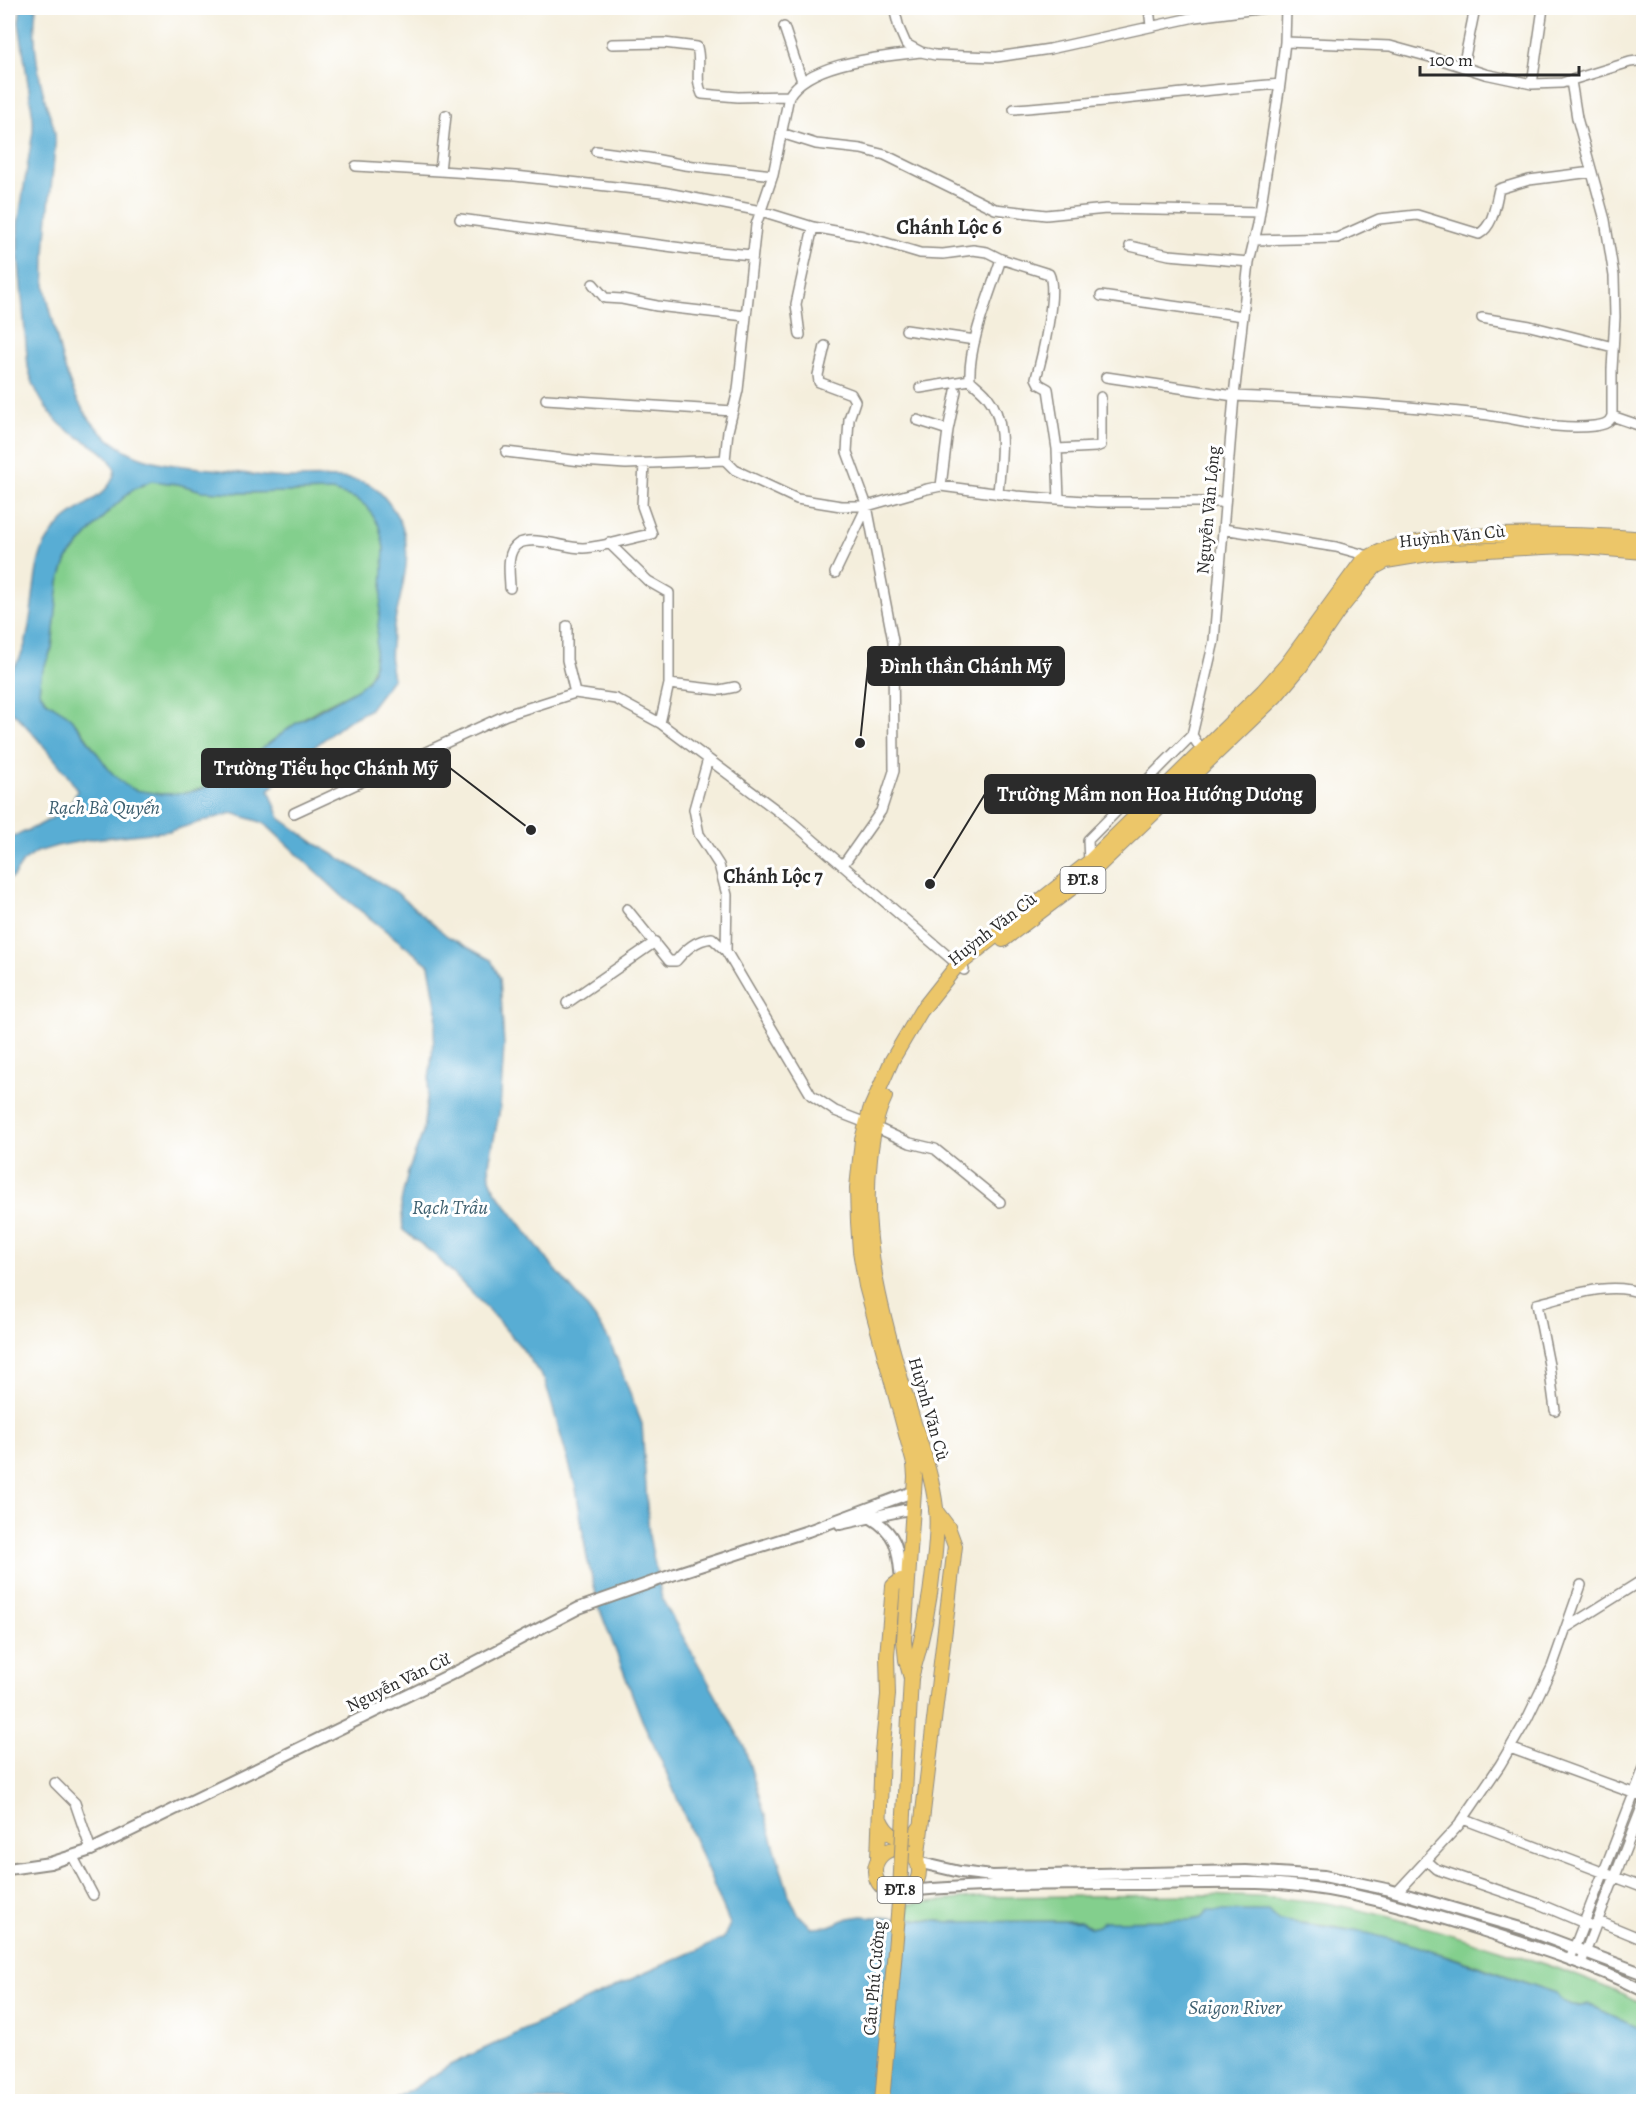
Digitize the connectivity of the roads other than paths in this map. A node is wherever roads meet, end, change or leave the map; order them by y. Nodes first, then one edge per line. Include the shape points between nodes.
1 (894, 8) edge
2 (1149, 8) edge
3 (1265, 8) edge
4 (1286, 8) edge
5 (1475, 8) edge
6 (1543, 8) edge
7 (1151, 26) junction
8 (784, 27) dead end
9 (1285, 42) junction
10 (612, 44) dead end
11 (921, 52) junction
12 (1644, 60) edge
13 (1463, 67) junction
14 (802, 81) junction
15 (1571, 81) junction
16 (1280, 84) junction
17 (1532, 84) junction
18 (789, 96) junction
19 (1014, 109) dead end
20 (446, 116) dead end
21 (781, 133) junction
22 (596, 151) dead end
23 (357, 166) dead end
24 (440, 171) junction
25 (1592, 172) junction
26 (773, 175) junction
27 (761, 211) junction
28 (1260, 212) junction
29 (460, 219) dead end
30 (813, 226) junction
31 (1253, 240) junction
32 (1130, 246) dead end
33 (752, 255) junction
34 (1001, 259) junction
35 (1249, 262) junction
36 (593, 284) dead end
37 (1101, 296) dead end
38 (745, 316) junction
39 (1243, 316) junction
40 (1482, 318) dead end
41 (906, 330) dead end
42 (800, 335) dead end
43 (975, 340) junction
44 (825, 346) dead end
45 (1613, 347) junction
46 (1106, 377) dead end
47 (970, 380) junction
48 (920, 388) dead end
49 (956, 392) dead end
50 (1234, 396) junction
51 (1101, 397) dead end
52 (546, 399) dead end
53 (733, 411) junction
54 (1612, 416) junction
55 (917, 420) dead end
56 (1644, 427) edge
57 (948, 430) junction
58 (1057, 449) junction
59 (506, 452) dead end
60 (725, 460) junction
61 (644, 463) junction
62 (941, 486) junction
63 (998, 494) junction
64 (1059, 499) junction
65 (1225, 502) junction
66 (867, 506) junction
67 (1223, 529) junction
68 (1644, 539) edge
69 (609, 543) junction
70 (1644, 552) edge
71 (1369, 556) junction
72 (1386, 561) junction
73 (835, 573) dead end
74 (510, 588) dead end
75 (567, 626) dead end
76 (669, 684) junction
77 (735, 687) dead end
78 (575, 693) junction
79 (660, 723) junction
80 (1192, 735) junction
81 (1205, 755) junction
82 (708, 759) junction
83 (294, 813) dead end
84 (843, 865) junction
85 (1089, 868) junction
86 (627, 909) dead end
87 (655, 942) junction
88 (726, 951) junction
89 (961, 968) junction
90 (567, 1003) dead end
91 (871, 1125) junction
92 (1000, 1202) dead end
93 (1644, 1294) edge
94 (1555, 1410) dead end
95 (933, 1486) junction
96 (915, 1491) junction
97 (914, 1510) junction
98 (936, 1511) junction
99 (871, 1518) junction
100 (948, 1527) junction
101 (808, 1531) junction
102 (909, 1563) junction
103 (1644, 1579) edge
104 (902, 1580) junction
105 (1581, 1585) dead end
106 (1566, 1628) junction
107 (911, 1678) junction
108 (1510, 1748) junction
109 (1644, 1768) edge
110 (55, 1783) dead end
111 (1634, 1794) junction
112 (1644, 1800) edge
113 (879, 1817) junction
114 (1463, 1819) junction
115 (920, 1833) junction
116 (91, 1850) junction
117 (73, 1857) junction
118 (914, 1857) junction
119 (878, 1858) junction
120 (1426, 1860) junction
121 (8, 1869) edge
122 (1238, 1871) junction
123 (1603, 1872) junction
124 (1615, 1877) junction
125 (1238, 1884) junction
126 (1644, 1888) edge
127 (907, 1891) junction
128 (1397, 1892) junction
129 (93, 1895) dead end
130 (1598, 1921) junction
131 (1584, 1923) junction
132 (1644, 1940) edge
133 (1575, 1947) junction
134 (1586, 1951) junction
135 (1570, 1959) junction
136 (1581, 1963) junction
137 (1644, 1974) edge
138 (1644, 1991) edge
139 (882, 2102) edge

1 - 11 street via 906,44
2 - 7 street
3 - 7 street
4 - 9 street
5 - 13 street
6 - 17 street
7 - 11 street via 1050,50 997,57
8 - 14 street
9 - 13 street via 1390,46
9 - 16 street, Nguyễn Văn Lộng
10 - 18 street via 697,47 697,83 702,94
11 - 14 street via 834,68
12 - 15 street
13 - 17 street
14 - 18 street
15 - 17 street
15 - 25 street
16 - 19 street
16 - 28 street, Nguyễn Văn Lộng
18 - 21 street
20 - 24 street
21 - 26 street
21 - 28 street via 816,144 885,155 995,209 1046,215 1106,209
22 - 26 street
23 - 24 street
24 - 27 street via 662,192
25 - 31 street via 1528,180 1499,189 1492,219 1479,234 1417,215 1379,219 1337,238
25 - 45 street via 1614,276
26 - 27 street
27 - 30 street
27 - 33 street
28 - 31 street, Nguyễn Văn Lộng
29 - 33 street
30 - 34 street via 920,253 972,250
30 - 42 street via 796,304
31 - 35 street, Nguyễn Văn Lộng
32 - 35 street via 1170,255
33 - 38 street
34 - 43 street
34 - 58 street via 1049,274 1052,281 1036,378 1048,389
35 - 39 street, Nguyễn Văn Lộng
36 - 38 street via 605,298
37 - 39 street
38 - 53 street
39 - 50 street, Nguyễn Văn Lộng
40 - 45 street
41 - 43 street
43 - 47 street
44 - 66 street via 819,382 851,394 855,401 849,419 847,452
45 - 54 street
46 - 50 street
47 - 48 street
47 - 63 street via 998,415 1002,445
49 - 57 street
50 - 54 street via 1482,414 1574,427 1603,424
50 - 65 street, Nguyễn Văn Lộng
51 - 58 street via 1101,445
52 - 53 street
53 - 60 street
54 - 56 street
55 - 57 street
57 - 62 street
58 - 64 street
59 - 61 street via 581,461
60 - 61 street
60 - 66 street via 735,470 796,499
61 - 69 street via 642,506 652,534
62 - 63 street
62 - 66 street
63 - 64 street
64 - 65 street
65 - 67 street, Nguyễn Văn Lộng
66 - 73 street
66 - 84 street via 893,641 894,771 881,812
67 - 71 street
67 - 80 street, Nguyễn Văn Lộng via 1214,641
68 - 71 main road via 1554,534 1481,536 1402,545
69 - 74 street via 582,548 531,540 517,544 509,560
69 - 76 street via 648,581 669,593
70 - 72 main road, Huỳnh Văn Cù via 1570,546 1434,553
71 - 72 main road
71 - 81 main road via 1276,677
72 - 81 main road, Huỳnh Văn Cù via 1362,582 1287,683
75 - 78 street via 567,660
76 - 77 street via 720,690
76 - 79 street
78 - 79 street via 616,699
78 - 83 street via 506,715
79 - 82 street
80 - 81 street
80 - 85 street via 1088,840
81 - 85 main road
82 - 84 street
82 - 88 street via 694,809 699,834 719,865 727,895
84 - 89 street
85 - 89 main road
86 - 87 street
87 - 88 street via 669,961 676,961 688,947 706,939 712,938
87 - 90 street
88 - 91 street via 811,1095 835,1111
89 - 91 main road via 921,1011 892,1060
91 - 92 street via 934,1149
91 - 95 main road, Huỳnh Văn Cù / ĐT.8 via 867,1186 875,1282
91 - 96 main road via 862,1140 857,1188 861,1259 914,1464
93 - 94 street via 1600,1289 1537,1304
95 - 96 main road
95 - 98 main road, Huỳnh Văn Cù / ĐT.8
96 - 97 main road
96 - 101 street, Nguyễn Văn Cừ
97 - 98 main road
97 - 99 street, Nguyễn Văn Cừ
97 - 102 main road, ĐT.8
98 - 100 main road
98 - 107 main road, Huỳnh Văn Cù / ĐT.8 via 928,1616
99 - 101 street, Nguyễn Văn Cừ
99 - 104 street via 891,1534
100 - 107 main road, ĐT.8 via 935,1620
100 - 115 main road via 955,1546
101 - 116 street, Nguyễn Văn Cừ via 579,1608
102 - 104 main road, ĐT.8
102 - 107 main road, ĐT.8 via 904,1640
103 - 106 street
104 - 107 main road, ĐT.8 via 896,1642
104 - 113 main road via 893,1586
105 - 106 street
106 - 108 street via 1552,1667
107 - 139 main road, Cầu Phú Cường / ĐT.8, bridge via 900,1891
108 - 111 street
108 - 114 street
109 - 111 street
110 - 116 street via 75,1803
111 - 112 street
111 - 123 street
112 - 124 street
113 - 115 main road via 894,1837
113 - 119 main road
114 - 120 street
114 - 123 street
115 - 118 main road
116 - 117 street, Nguyễn Văn Cừ
117 - 121 street, Nguyễn Văn Cừ
117 - 129 street
118 - 119 main road via 897,1848
118 - 122 street via 975,1875 1009,1877
118 - 127 main road via 919,1873
119 - 127 main road via 874,1872 879,1885 892,1893
120 - 128 street
120 - 131 street via 1436,1869
122 - 125 street
122 - 128 street via 1324,1876
123 - 124 street
123 - 131 street
124 - 126 street
124 - 130 street
125 - 127 street via 979,1885
125 - 135 street via 1279,1884 1383,1902
128 - 133 street
130 - 131 street via 1592,1926
130 - 132 street
130 - 134 street
131 - 133 street
133 - 134 street
133 - 135 street
134 - 136 street
134 - 137 street
135 - 136 street
136 - 138 street

